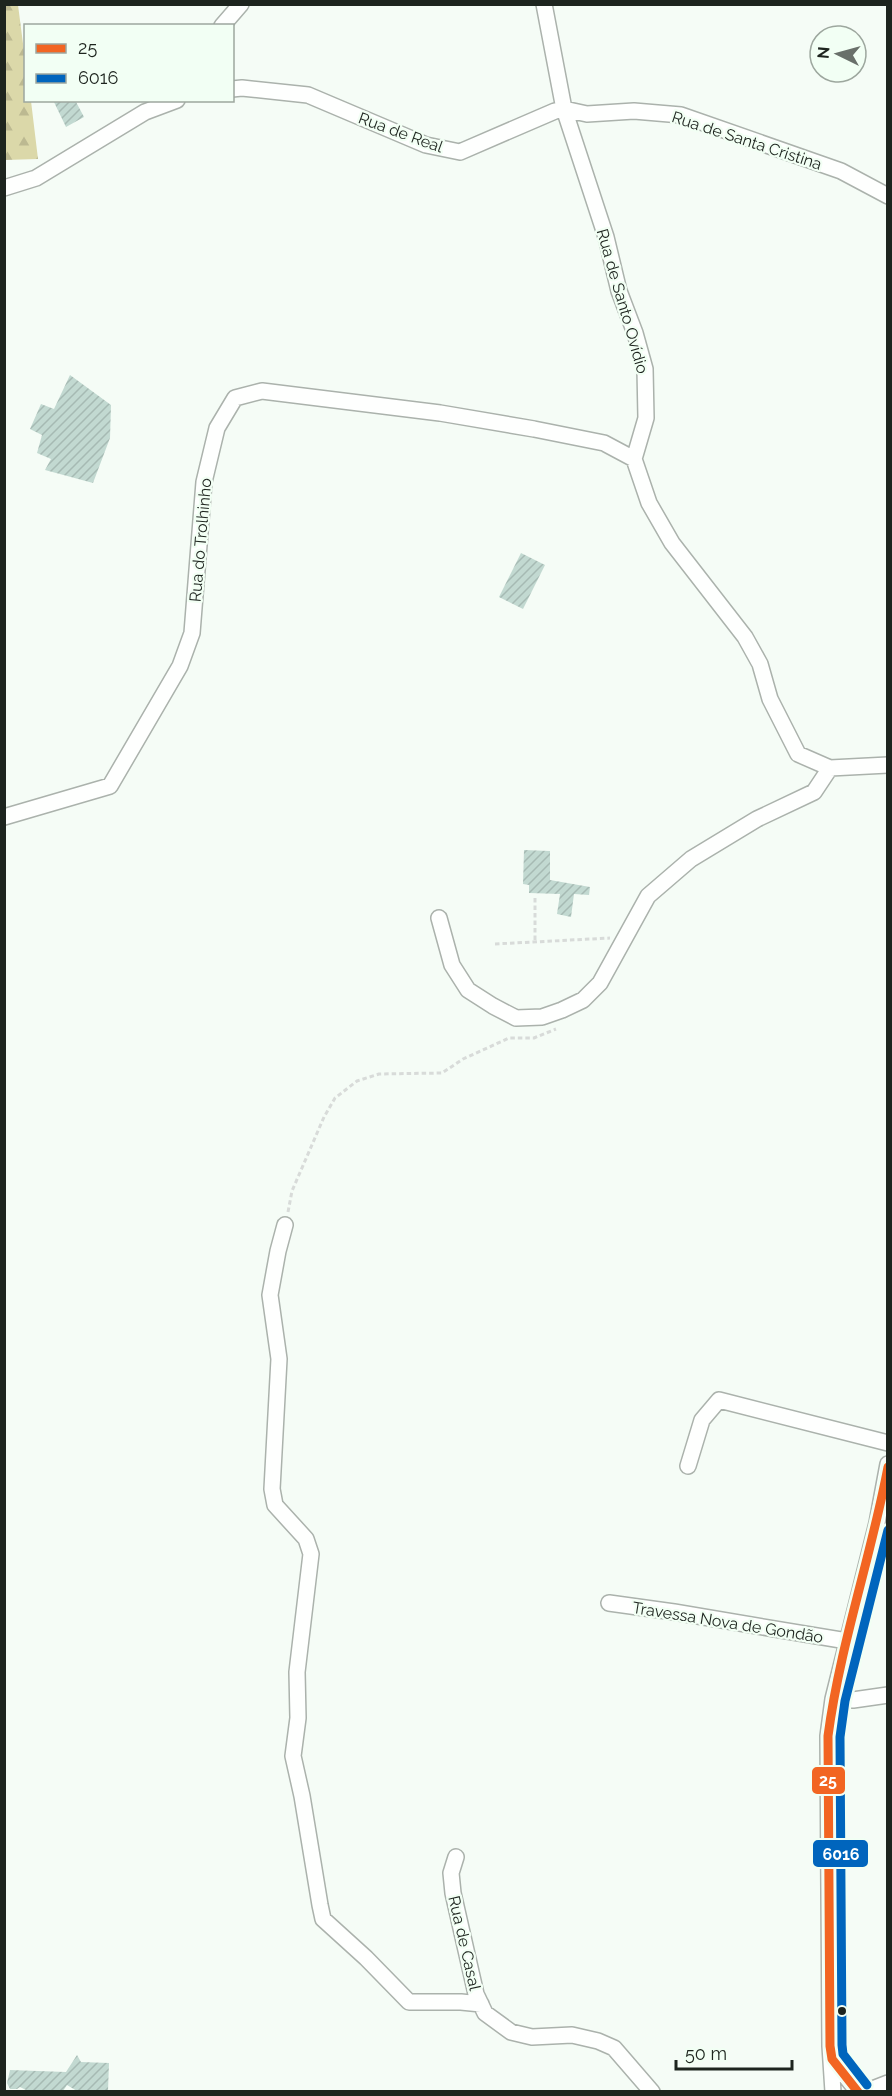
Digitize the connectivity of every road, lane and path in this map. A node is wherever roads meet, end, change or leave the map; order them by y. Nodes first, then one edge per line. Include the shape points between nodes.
1 (241, 4) edge
2 (544, 4) edge
3 (224, 24) edge
4 (234, 89) edge
5 (172, 102) edge
6 (564, 109) junction
7 (4, 188) edge
8 (888, 196) edge
9 (634, 459) junction
10 (888, 765) edge
11 (830, 768) junction
12 (4, 817) edge
13 (535, 898) dead end
14 (439, 918) dead end
15 (627, 937) junction
16 (535, 942) junction
17 (495, 944) dead end
18 (560, 1027) dead end
19 (285, 1225) joint
20 (888, 1443) edge
21 (888, 1464) edge
22 (688, 1466) dead end
23 (609, 1603) dead end
24 (847, 1641) junction
25 (888, 1695) edge
26 (833, 1699) junction
27 (456, 1857) dead end
28 (481, 2004) junction
29 (832, 2059) junction
30 (888, 2083) edge
31 (652, 2091) edge
32 (833, 2091) edge
33 (858, 2091) edge
34 (865, 2091) edge

1 - 3 street
2 - 6 street, Rua de Santo Ovídio
4 - 6 street, Rua de Real via 308,95 426,145 459,152
5 - 7 street via 145,112 36,178
6 - 8 street, Rua de Santa Cristina via 587,114 634,111 681,115 841,171
6 - 9 street, Rua de Santo Ovídio via 645,369 646,418
9 - 11 street via 649,503 672,543 745,637 798,754
9 - 12 street, Rua do Trolhinho via 604,443 440,413 262,391 235,398 217,428 204,482 192,633 180,666 110,786
10 - 11 street
11 - 15 street via 814,792 757,819 691,859 648,896
13 - 16 path
14 - 15 street via 452,965 468,990 516,1018 542,1017 583,1000 600,983
15 - 16 path
16 - 17 path
18 - 19 path via 534,1038 509,1038 442,1073 379,1074 357,1081 335,1098 324,1117 292,1191
19 - 28 street via 270,1295 279,1359 272,1489 275,1505 306,1539 311,1554 297,1672 294,1756 323,1919 409,2002
20 - 22 street via 719,1400 702,1420
21 - 24 street
23 - 24 street, Travessa Nova de Gondão
24 - 26 street
25 - 26 street
26 - 29 street via 828,1736
27 - 28 street, Rua de Casal via 453,1893
28 - 31 street, Rua de Casal via 485,2013 512,2031 532,2037 572,2035 614,2048
29 - 32 street
29 - 33 street
30 - 34 street

